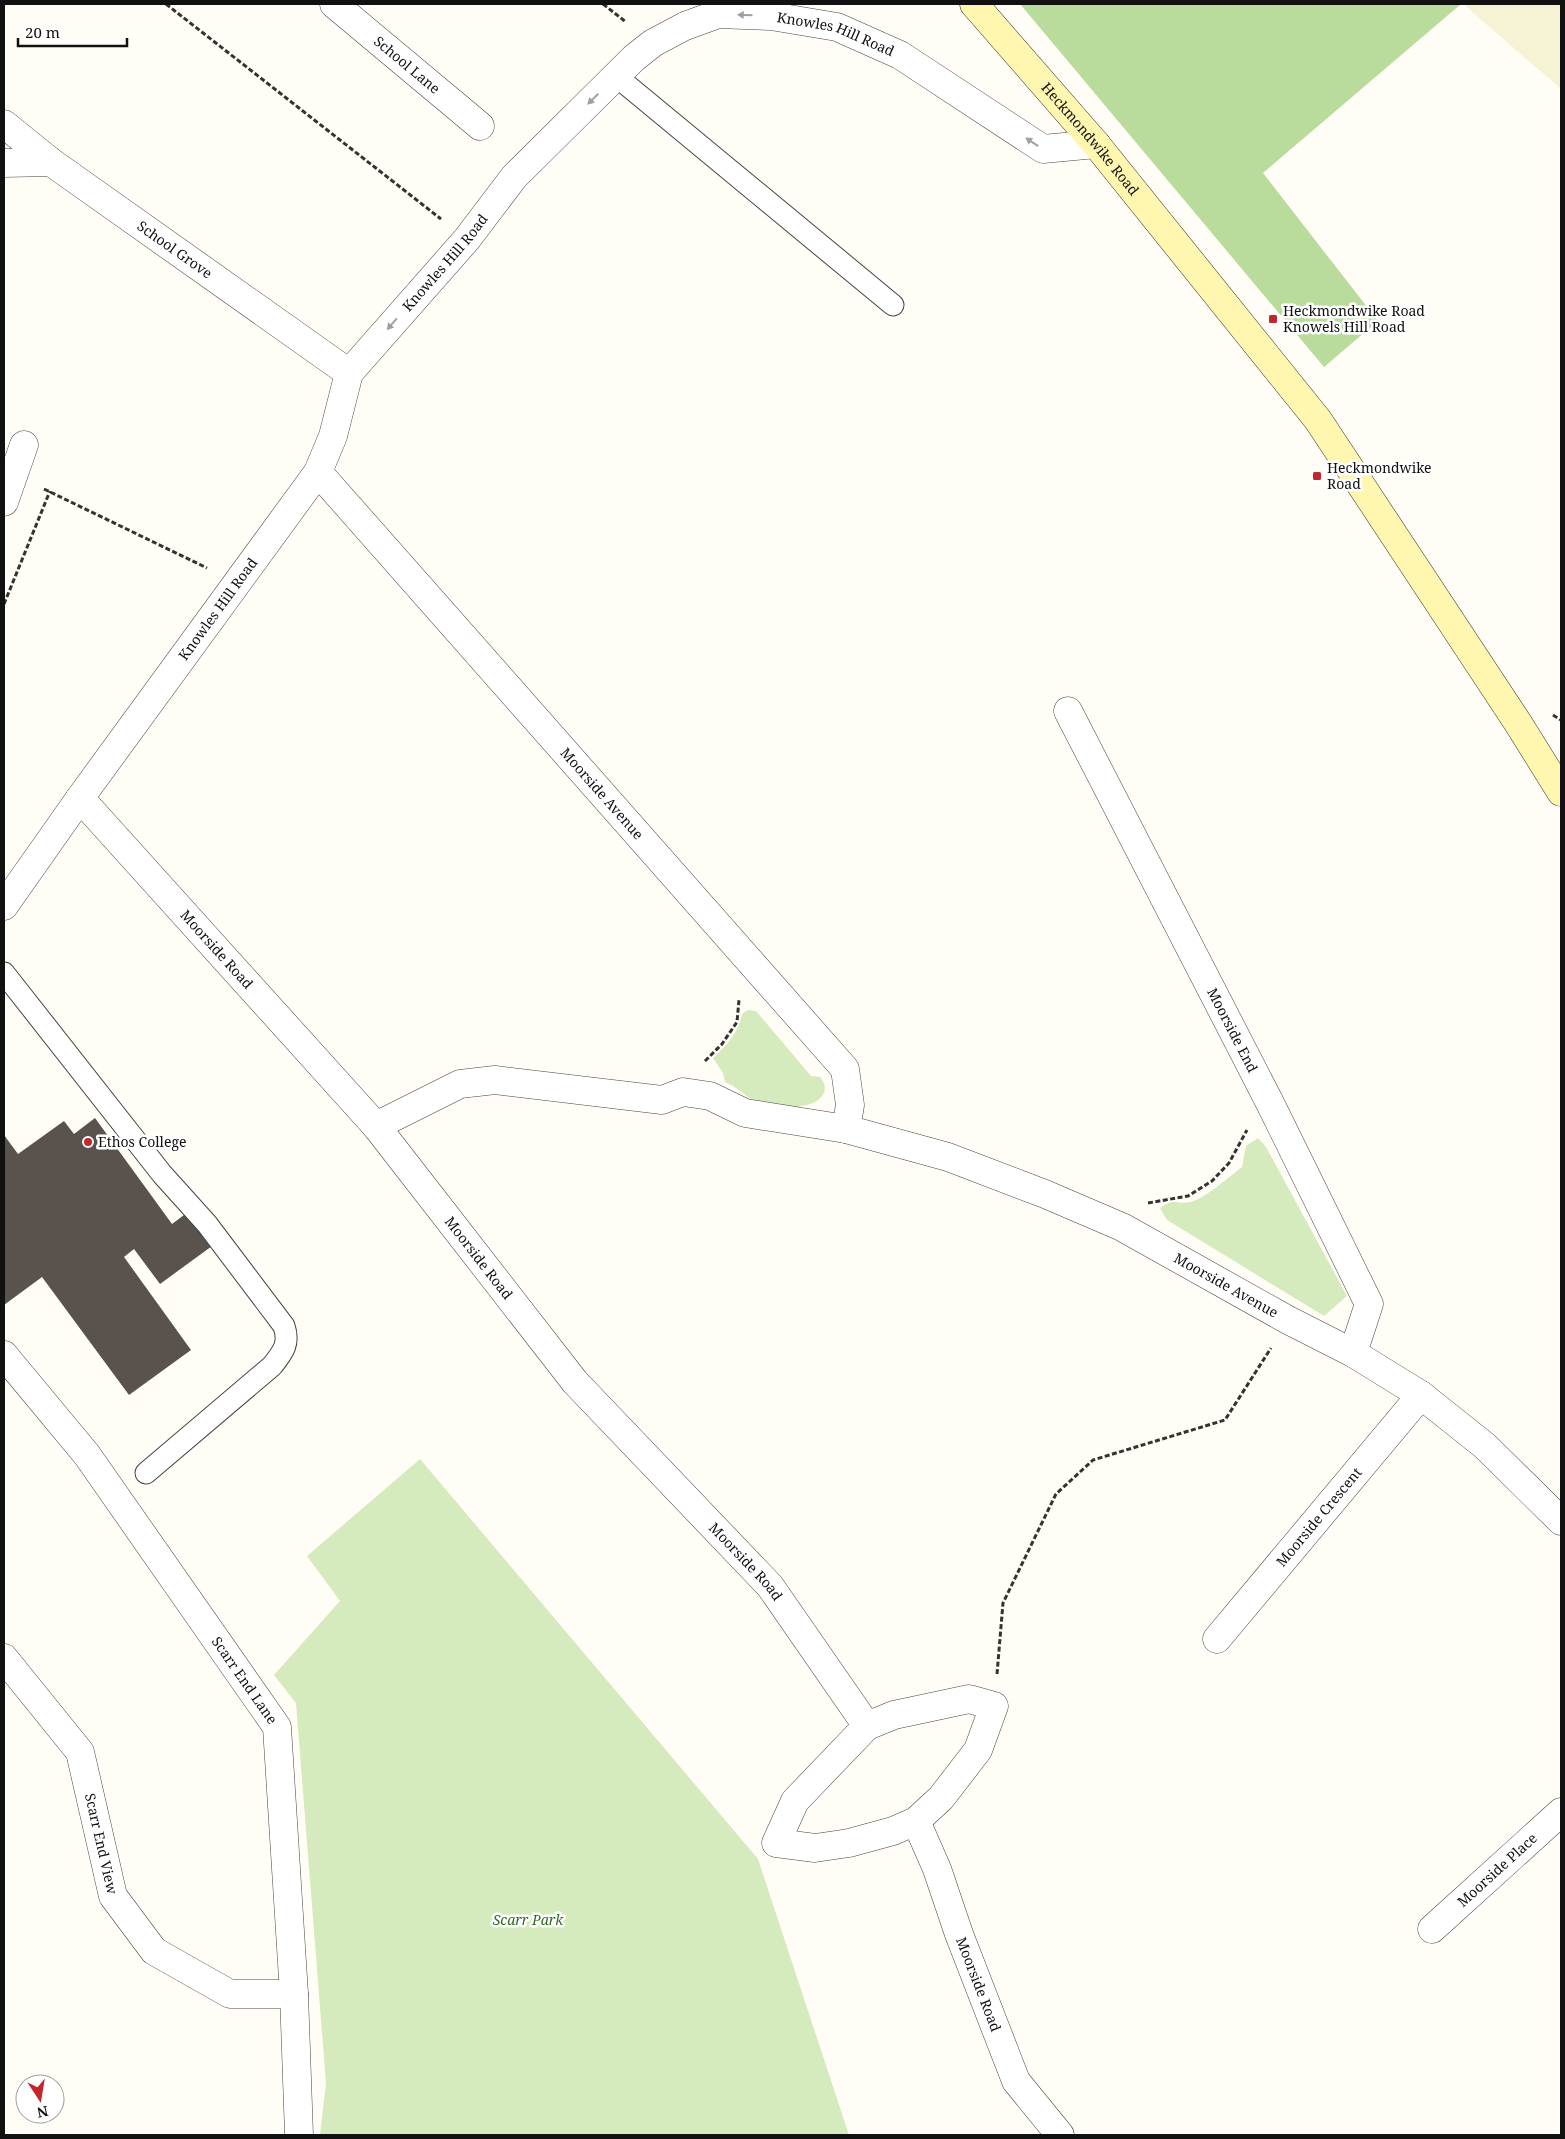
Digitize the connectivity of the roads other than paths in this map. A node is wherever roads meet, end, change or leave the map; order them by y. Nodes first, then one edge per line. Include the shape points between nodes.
1 (334, 4) edge
2 (974, 4) edge
3 (616, 76) junction
4 (4, 124) edge
5 (480, 126) dead end
6 (1096, 144) junction
7 (51, 162) junction
8 (4, 163) edge
9 (892, 305) dead end
10 (349, 373) junction
11 (24, 445) dead end
12 (318, 472) junction
13 (4, 502) edge
14 (1068, 711) dead end
15 (1561, 792) edge
16 (80, 798) junction
17 (4, 906) edge
18 (4, 973) edge
19 (376, 1126) junction
20 (846, 1129) junction
21 (1353, 1353) junction
22 (4, 1355) edge
23 (1421, 1395) junction
24 (146, 1473) dead end
25 (1561, 1521) edge
26 (1216, 1639) dead end
27 (4, 1658) edge
28 (867, 1726) junction
29 (1561, 1812) edge
30 (916, 1821) junction
31 (1432, 1929) dead end
32 (294, 1994) junction
33 (299, 2135) edge
34 (1060, 2135) edge

1 - 5 street, School Lane
2 - 6 main road, Heckmondwike Road
6 -> 3 street, Knowles Hill Road via 1044,149 900,55 837,27 771,16 718,14 685,26 654,43
3 - 9 lane
3 -> 10 street, Knowles Hill Road via 514,177 466,239
4 - 7 street, School Grove
6 - 15 main road, Heckmondwike Road via 1318,420
7 - 8 street
7 - 10 street, School Grove
10 - 12 street, Knowles Hill Road via 334,436
11 - 13 street
12 - 16 street, Knowles Hill Road
12 - 20 street, Moorside Avenue via 845,1069 850,1106
14 - 21 street, Moorside End via 1270,1103 1369,1304
16 - 17 street, Knowles Hill Road
16 - 19 street, Moorside Road
18 - 24 lane via 162,1174 207,1224 284,1326 287,1336 286,1349 272,1366
19 - 20 street, Moorside Avenue via 460,1084 495,1080 662,1100 683,1092 710,1096 745,1113
19 - 28 street, Moorside Road via 575,1382 770,1586
20 - 21 street, Moorside Avenue via 948,1157 1122,1227
21 - 23 street, Moorside Avenue
22 - 32 street, Scarr End Lane via 86,1455 277,1727
23 - 25 street, Moorside Avenue via 1485,1446
23 - 26 street, Moorside Crescent
27 - 32 street, Scarr End View via 80,1752 113,1896 154,1951 230,1994
28 - 30 street via 894,1715 968,1699 994,1706 978,1750 941,1798
28 - 30 street via 795,1801 776,1843 815,1848 849,1843
29 - 31 street, Moorside Place
30 - 34 street, Moorside Road via 1016,2081
32 - 33 street, Scarr End Lane

